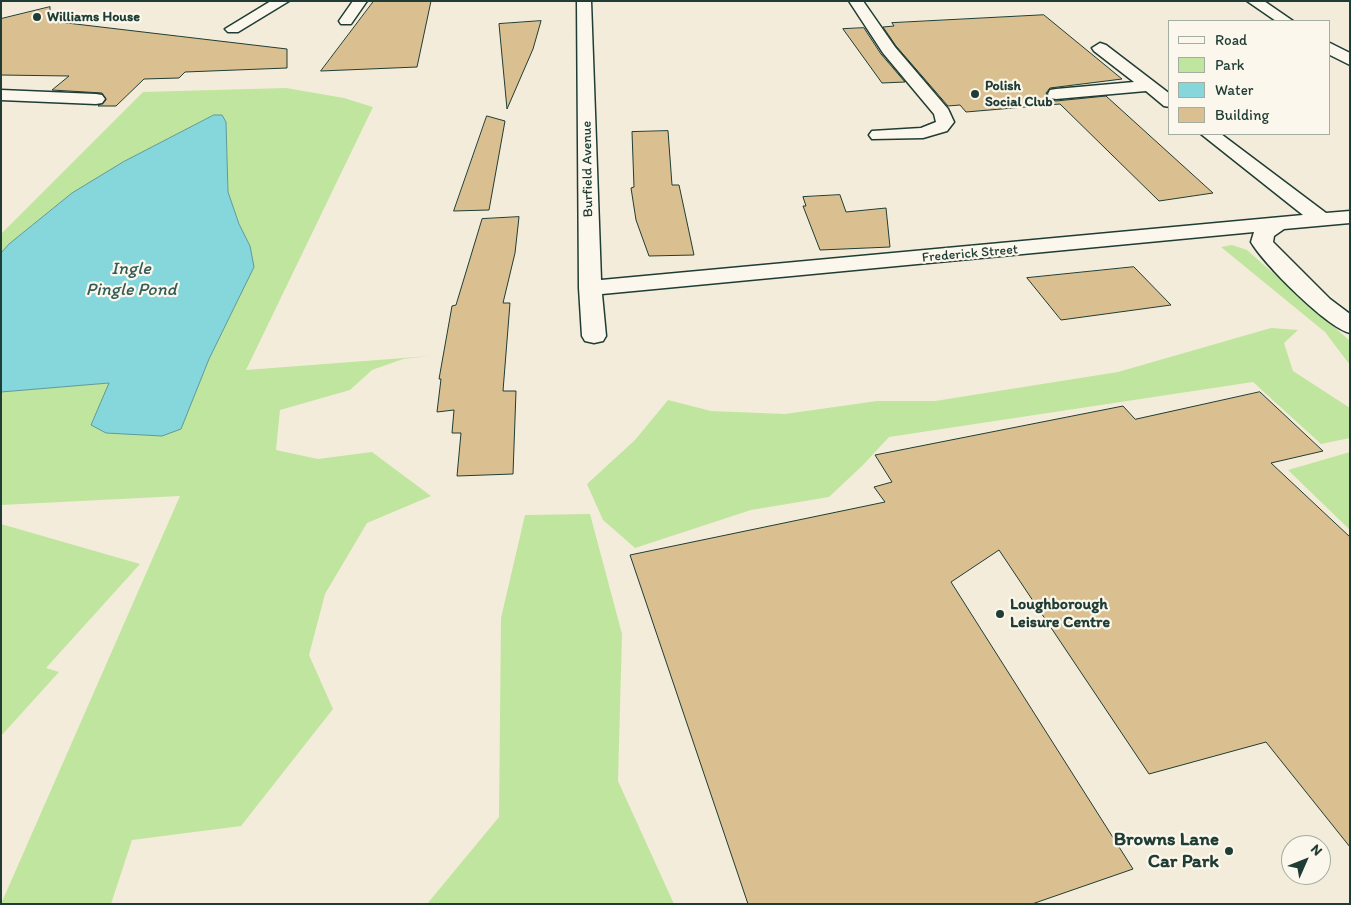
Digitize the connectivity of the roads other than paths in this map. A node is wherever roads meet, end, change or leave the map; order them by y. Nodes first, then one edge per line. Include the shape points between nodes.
1 (282, 1) edge
2 (360, 1) edge
3 (584, 1) edge
4 (856, 1) edge
5 (1254, 1) edge
6 (1284, 20) edge
7 (346, 21) dead end
8 (233, 29) dead end
9 (1100, 48) dead end
10 (1331, 49) edge
11 (1350, 60) edge
12 (1149, 86) junction
13 (1056, 94) dead end
14 (1, 95) edge
15 (27, 97) junction
16 (96, 99) dead end
17 (1168, 100) edge
18 (8, 112) dead end
19 (878, 135) dead end
20 (1211, 135) edge
21 (1350, 217) edge
22 (1321, 219) junction
23 (1276, 226) junction
24 (590, 288) junction
25 (1350, 326) edge
26 (594, 336) dead end

1 - 8 street
2 - 7 street
3 - 24 street, Burfield Avenue
4 - 19 street via 889,50 942,113 945,122 941,127 923,133
5 - 6 street
9 - 12 street
10 - 11 street
12 - 13 street
12 - 17 street
14 - 15 street
15 - 16 street
15 - 18 street
20 - 22 street
21 - 22 street, Frederick Street
22 - 23 street, Frederick Street
23 - 24 street, Frederick Street via 1193,230 1087,243
23 - 25 street via 1264,233 1262,242 1268,252
24 - 26 street, Burfield Avenue

